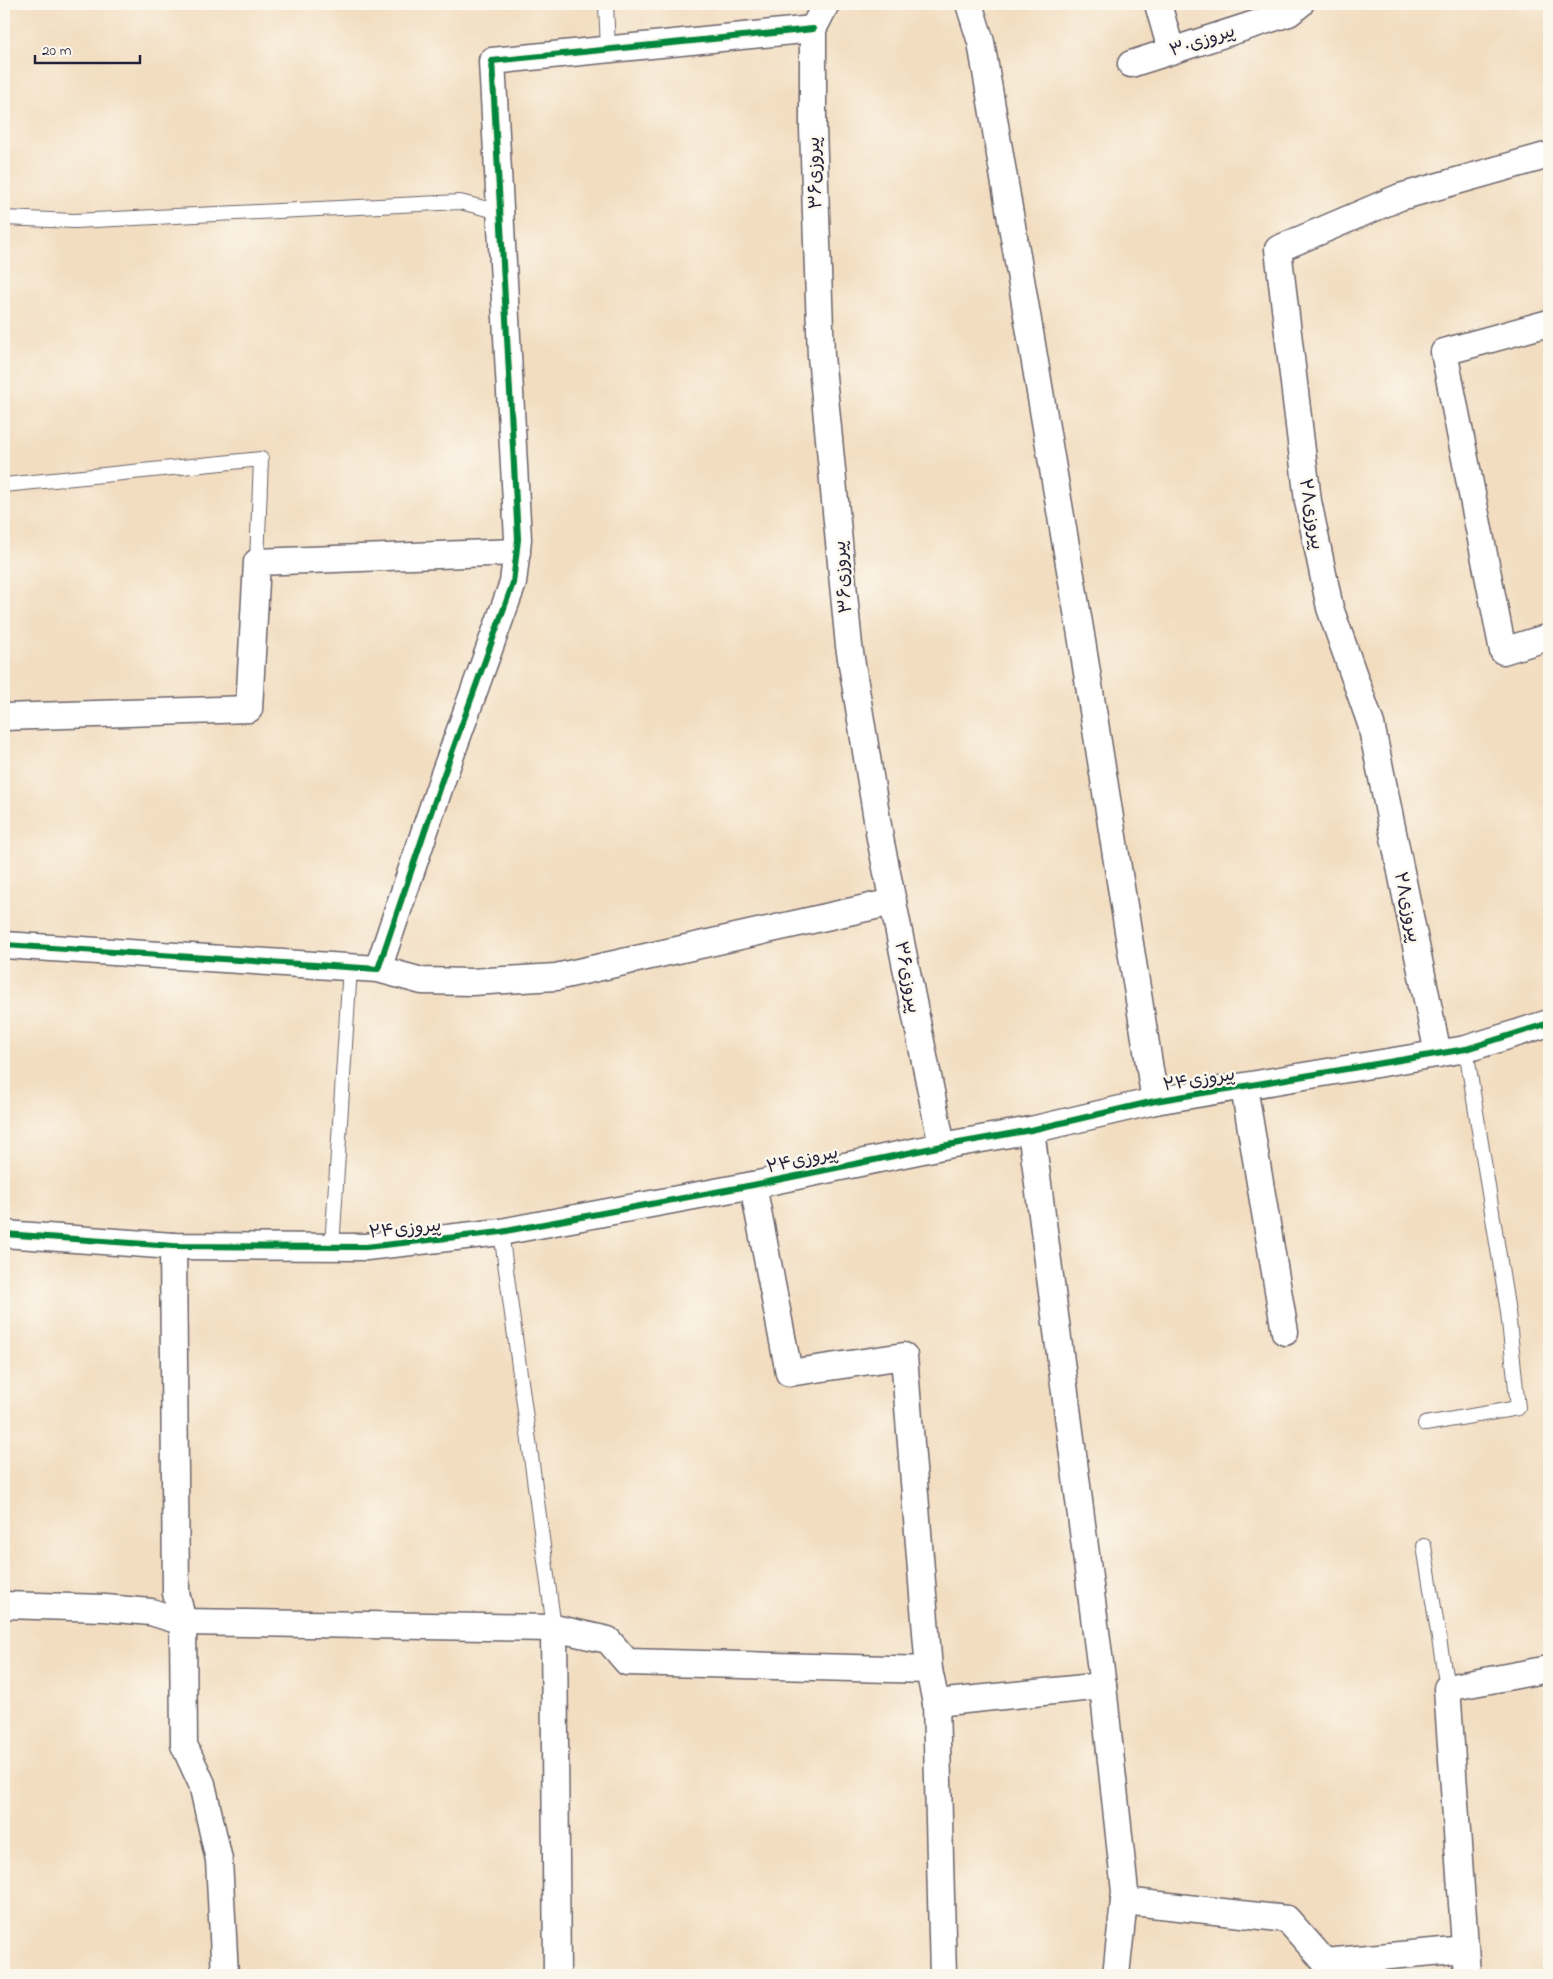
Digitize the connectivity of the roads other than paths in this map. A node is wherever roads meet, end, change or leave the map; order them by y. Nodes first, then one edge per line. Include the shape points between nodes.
1 (606, 4) edge
2 (826, 4) edge
3 (969, 4) edge
4 (1158, 4) edge
5 (1300, 4) edge
6 (813, 30) junction
7 (608, 49) junction
8 (1171, 50) junction
9 (1130, 64) dead end
10 (1549, 155) edge
11 (500, 212) junction
12 (4, 218) edge
13 (1549, 323) edge
14 (4, 485) edge
15 (517, 552) junction
16 (257, 562) junction
17 (1549, 637) edge
18 (4, 717) edge
19 (893, 902) junction
20 (4, 945) edge
21 (350, 967) junction
22 (378, 969) junction
23 (1549, 1023) edge
24 (1466, 1050) junction
25 (1438, 1054) junction
26 (1244, 1086) junction
27 (1155, 1101) junction
28 (1031, 1130) junction
29 (942, 1146) junction
30 (753, 1185) junction
31 (501, 1232) junction
32 (4, 1234) edge
33 (174, 1246) junction
34 (332, 1248) junction
35 (1285, 1332) dead end
36 (1425, 1424) dead end
37 (1424, 1546) dead end
38 (4, 1605) edge
39 (183, 1622) junction
40 (554, 1628) junction
41 (929, 1670) junction
42 (1549, 1670) edge
43 (1103, 1686) junction
44 (1447, 1688) junction
45 (936, 1703) junction
46 (1124, 1901) junction
47 (1465, 1949) junction
48 (225, 1975) edge
49 (557, 1975) edge
50 (943, 1975) edge
51 (1116, 1975) edge
52 (1467, 1975) edge

1 - 7 lane
2 - 6 street, پیروزی۳۶
3 - 27 street via 982,42
4 - 8 street
5 - 8 street, پیروزی۳۰ via 1289,12
6 - 7 street
6 - 19 street, پیروزی۳۶ via 812,129 821,356 849,646
7 - 11 street via 492,61
8 - 9 street, پیروزی۳۰
10 - 25 street, پیروزی۲۸ via 1400,198 1278,249 1308,501 1330,608 1371,724
11 - 12 lane via 460,202 74,221
11 - 15 street
13 - 17 street via 1444,352 1503,651
14 - 16 lane via 261,459
15 - 16 street
15 - 22 street via 513,583
16 - 18 street via 249,710
19 - 22 street via 556,977 422,981
19 - 29 street, پیروزی۳۶
20 - 21 street
21 - 22 street
21 - 34 lane
23 - 24 street, پیروزی۲۴
24 - 25 street, پیروزی۲۴
24 - 36 lane via 1508,1312 1518,1408
25 - 26 street, پیروزی۲۴
26 - 27 street, پیروزی۲۴
26 - 35 street
27 - 28 street, پیروزی۲۴
28 - 29 street, پیروزی۲۴
28 - 43 street
29 - 30 street, پیروزی۲۴
30 - 31 street, پیروزی۲۴
30 - 41 street via 789,1373 904,1356
31 - 34 street, پیروزی۲۴ via 366,1248
31 - 40 lane
32 - 33 street, پیروزی۲۴
33 - 34 street, پیروزی۲۴
33 - 39 street via 176,1593
37 - 44 lane
38 - 39 street via 142,1611
39 - 40 street
39 - 48 street via 184,1746 202,1784 219,1860
40 - 41 street via 608,1640 627,1662
40 - 49 street
41 - 45 street
42 - 44 street
43 - 45 street
43 - 46 street
44 - 47 street
45 - 50 street
46 - 47 street via 1287,1919 1325,1962
46 - 51 street
47 - 52 street

